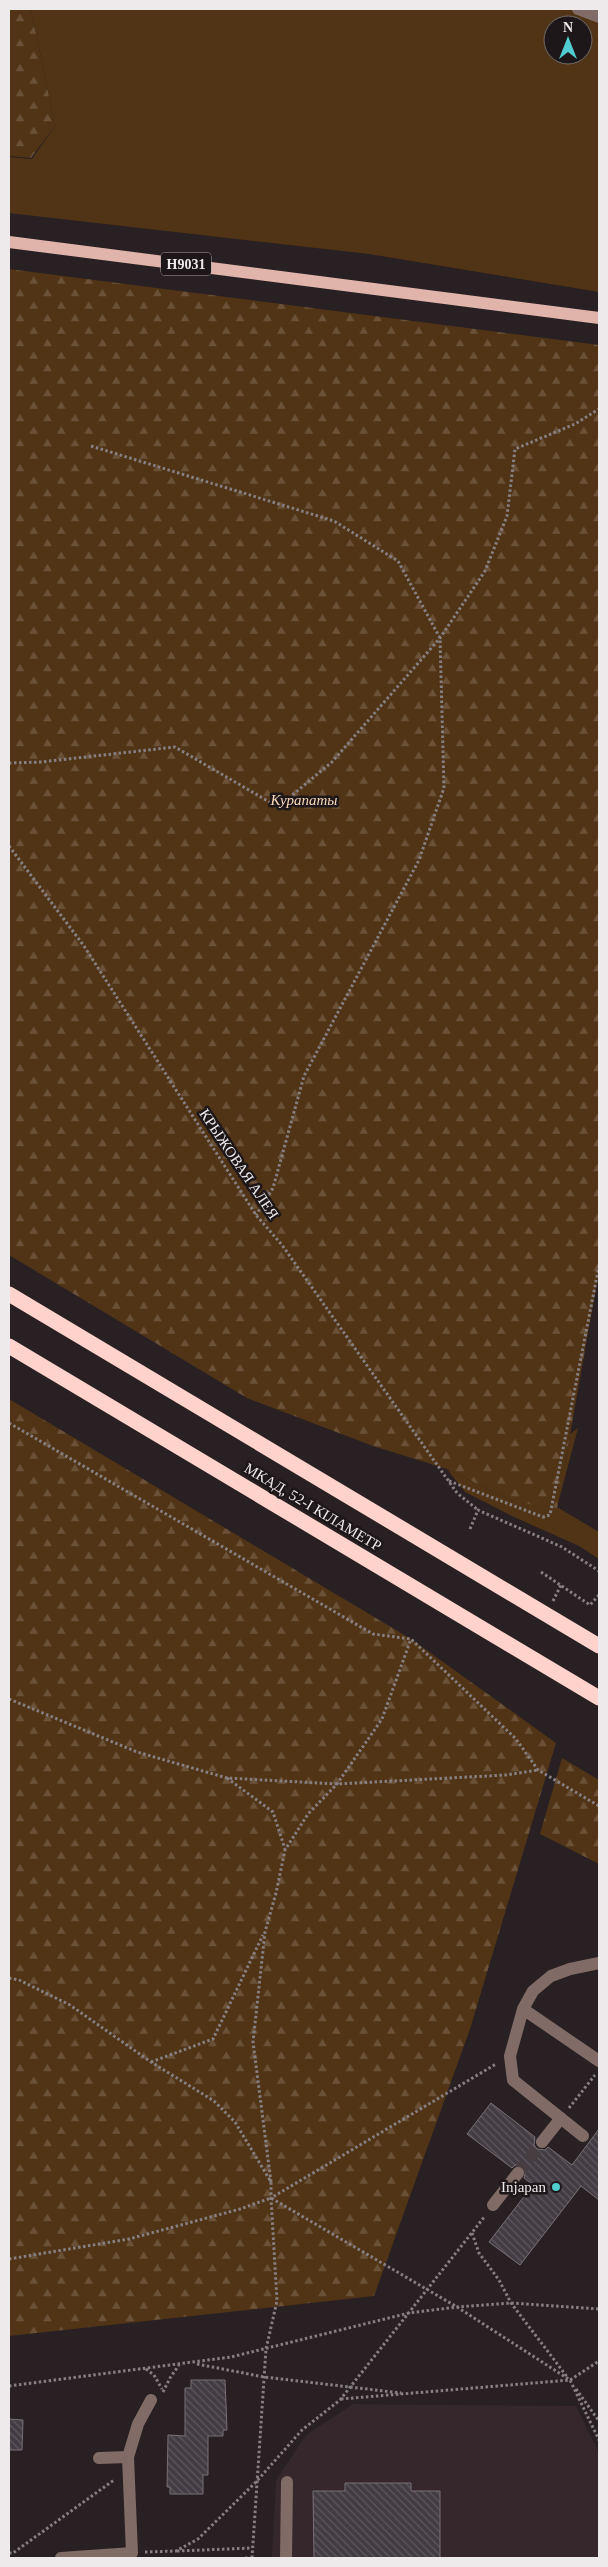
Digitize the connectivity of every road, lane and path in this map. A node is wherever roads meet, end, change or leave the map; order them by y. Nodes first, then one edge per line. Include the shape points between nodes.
1 (578, 9) edge
2 (599, 16) edge
3 (9, 242) edge
4 (599, 318) edge
5 (599, 409) edge
6 (91, 446) dead end
7 (440, 638) junction
8 (9, 763) edge
9 (9, 846) edge
10 (256, 1214) junction
11 (599, 1266) edge
12 (9, 1294) edge
13 (9, 1346) edge
14 (9, 1423) edge
15 (449, 1481) junction
16 (478, 1510) junction
17 (470, 1528) dead end
18 (599, 1571) edge
19 (541, 1572) dead end
20 (599, 1595) edge
21 (411, 1639) junction
22 (599, 1646) edge
23 (599, 1698) edge
24 (9, 1699) edge
25 (538, 1770) junction
26 (227, 1778) junction
27 (337, 1784) junction
28 (599, 1806) edge
29 (285, 1850) junction
30 (265, 1932) junction
31 (599, 1963) edge
32 (9, 1978) edge
33 (523, 2009) junction
34 (510, 2056) junction
35 (599, 2061) edge
36 (151, 2062) junction
37 (599, 2069) edge
38 (561, 2118) junction
39 (583, 2136) dead end
40 (542, 2142) tunnel mouth
41 (518, 2173) tunnel mouth
42 (271, 2182) junction
43 (271, 2198) junction
44 (493, 2205) joint
45 (472, 2233) junction
46 (9, 2259) edge
47 (428, 2290) junction
48 (511, 2303) junction
49 (457, 2307) junction
50 (599, 2309) edge
51 (409, 2313) junction
52 (266, 2349) junction
53 (599, 2361) edge
54 (194, 2363) junction
55 (180, 2365) junction
56 (146, 2369) junction
57 (264, 2377) junction
58 (570, 2380) junction
59 (9, 2386) edge
60 (350, 2388) junction
61 (163, 2394) junction
62 (412, 2394) junction
63 (155, 2400) joint
64 (340, 2400) junction
65 (599, 2421) edge
66 (599, 2440) edge
67 (98, 2458) dead end
68 (128, 2463) junction
69 (256, 2482) junction
70 (287, 2482) dead end
71 (252, 2548) junction
72 (176, 2550) junction
73 (9, 2553) edge
74 (132, 2553) junction
75 (61, 2558) edge
76 (245, 2558) edge
77 (252, 2558) edge
78 (286, 2558) edge

1 - 2 lane
3 - 4 main road, Н9031
5 - 7 path via 575,424 516,449 507,516 486,571
6 - 7 path via 334,521 398,561
7 - 8 path via 332,762 278,807 175,748
7 - 10 path via 444,788 419,860 304,1076 273,1188
9 - 10 path, КРЫЖОВАЯ АЛЕЯ via 84,946
10 - 15 path, КРЫЖОВАЯ АЛЕЯ via 282,1244
11 - 15 path via 550,1515 535,1514
12 - 22 highway, МКАД, 52-І КІЛАМЕТР
13 - 23 highway, МКАД, 52-І КІЛАМЕТР
14 - 21 path via 373,1634
15 - 16 path, КРЫЖОВАЯ АЛЕЯ via 457,1493
16 - 17 path
16 - 18 path, КРЫЖОВАЯ АЛЕЯ via 562,1547
19 - 20 path via 590,1605
21 - 25 path via 516,1739
21 - 27 path via 382,1719
24 - 26 path via 137,1752
25 - 27 path via 506,1775
25 - 28 path
26 - 27 path
26 - 29 path via 273,1812
27 - 29 path via 308,1814
29 - 30 path
30 - 36 path via 213,2039
30 - 42 path via 254,2042
31 - 33 lane via 551,1976 533,1991
32 - 36 path via 70,2005
33 - 34 lane
33 - 35 lane
34 - 38 lane via 513,2080
34 - 43 path
36 - 42 path via 214,2100 230,2117
37 - 38 path
38 - 39 lane
38 - 40 lane
41 - 44 lane
42 - 43 path
43 - 46 path via 129,2239
43 - 47 path
43 - 52 path via 277,2301
44 - 45 path
45 - 47 path
45 - 48 path via 479,2253
47 - 49 path
47 - 51 path
48 - 49 path
48 - 50 path
48 - 58 path
49 - 51 path
49 - 58 path
51 - 52 path
51 - 60 path
52 - 54 path
52 - 57 path
53 - 58 path
54 - 55 path
54 - 57 path
55 - 56 path
55 - 61 path
56 - 59 path
56 - 61 path via 158,2380
57 - 60 path
57 - 69 path
58 - 62 path
58 - 65 path
58 - 66 path
60 - 62 path
60 - 64 path
61 - 63 path
62 - 64 path
63 - 68 lane via 138,2424
64 - 69 path via 302,2430
67 - 68 lane
68 - 73 path
68 - 74 lane
69 - 71 path
69 - 72 path via 198,2538
70 - 78 lane
71 - 72 path
71 - 77 path
72 - 74 path
74 - 75 lane
76 - 77 path

